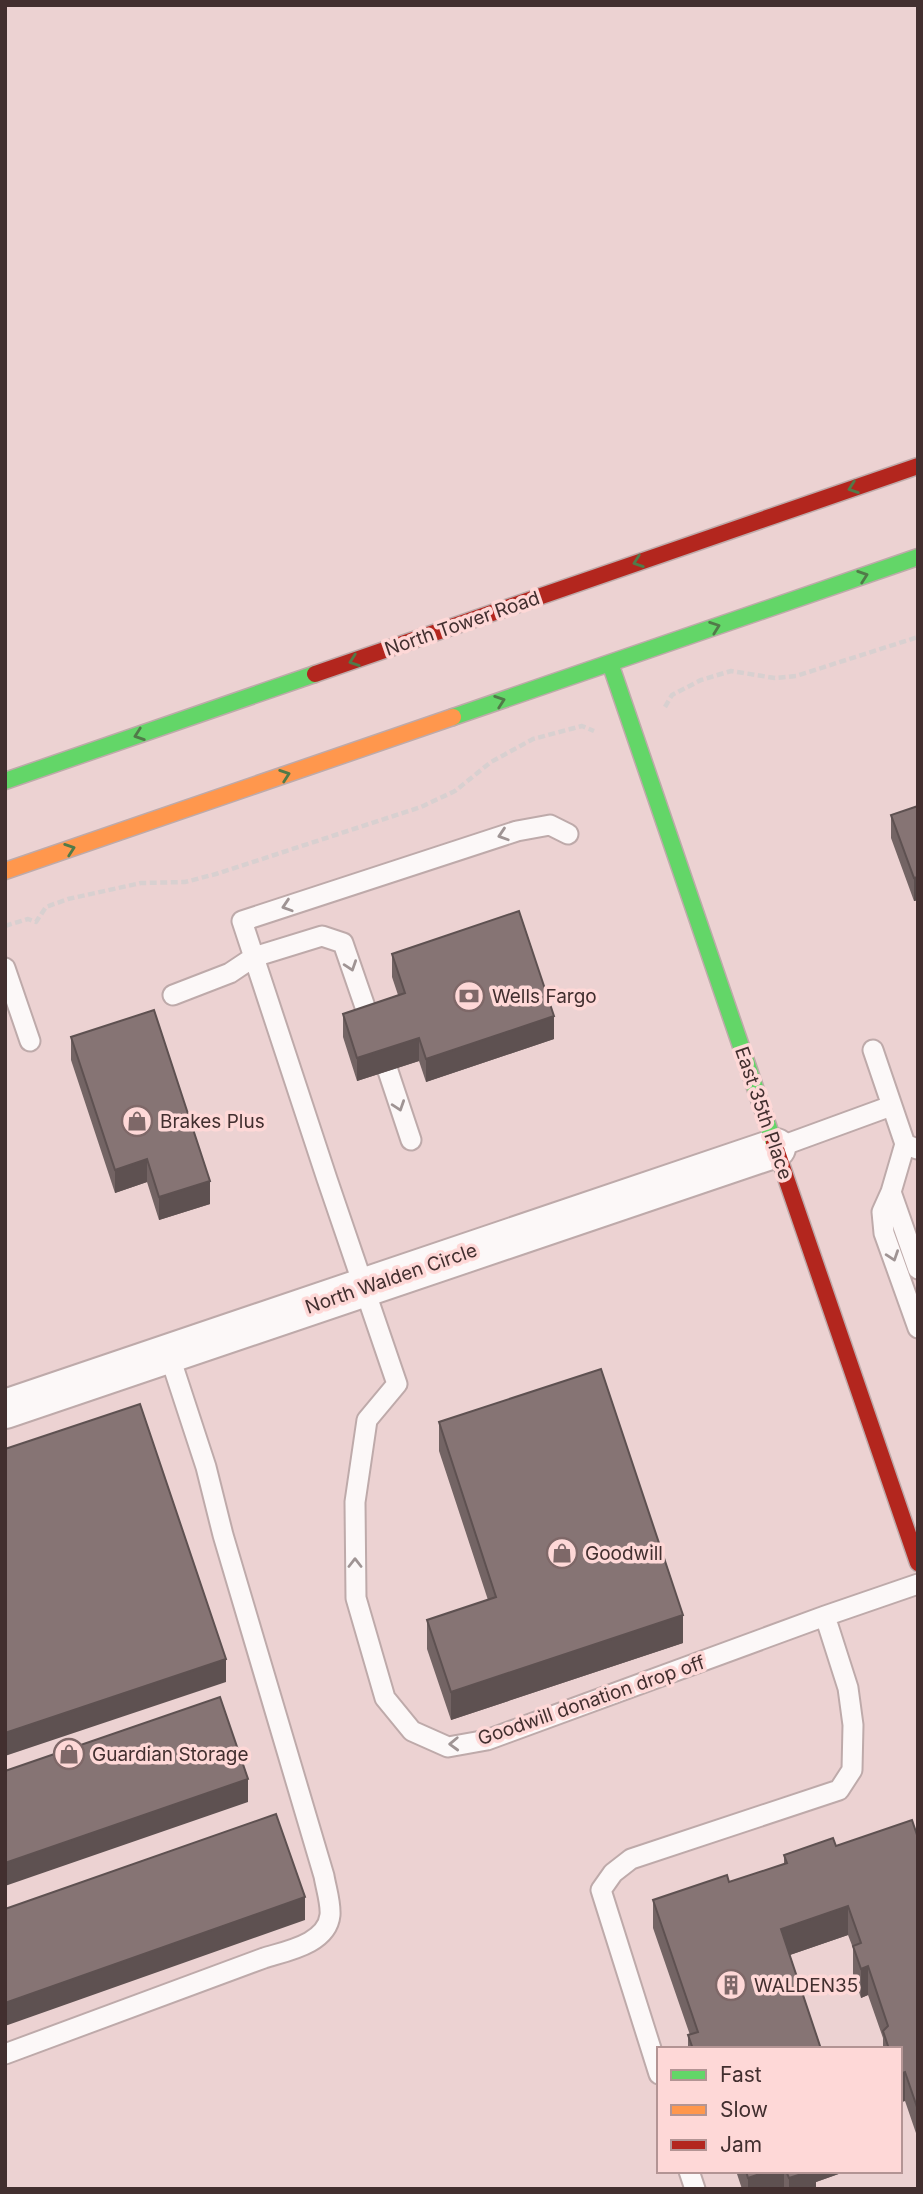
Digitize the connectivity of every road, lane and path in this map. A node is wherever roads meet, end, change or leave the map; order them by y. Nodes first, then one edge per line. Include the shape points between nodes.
1 (918, 466) edge
2 (918, 557) edge
3 (918, 637) edge
4 (610, 663) junction
5 (657, 709) dead end
6 (600, 728) dead end
7 (5, 781) edge
8 (568, 834) dead end
9 (5, 871) edge
10 (5, 926) edge
11 (254, 957) junction
12 (5, 968) edge
13 (173, 995) dead end
14 (372, 1027) edge
15 (30, 1041) dead end
16 (873, 1050) dead end
17 (388, 1071) edge
18 (891, 1106) junction
19 (411, 1140) dead end
20 (912, 1147) edge
21 (776, 1148) junction
22 (891, 1192) junction
23 (918, 1269) edge
24 (364, 1287) junction
25 (918, 1328) edge
26 (169, 1354) junction
27 (5, 1409) edge
28 (918, 1563) edge
29 (918, 1584) edge
30 (825, 1616) junction
31 (5, 2054) edge
32 (657, 2068) edge

1 -> 7 main road, North Tower Road
4 -> 2 main road
3 - 5 path via 796,676 775,678 732,671 701,680 672,695 663,711
9 -> 4 main road
4 - 21 main road, East 35th Place
6 - 10 path via 597,732 582,726 569,728 533,739 491,762 455,792 421,807 216,874 185,882 141,883 68,899 46,907 36,922 28,919
8 -> 11 lane via 550,824 517,831 242,921
11 - 13 lane via 230,973
11 -> 14 lane via 322,936 343,943
11 - 24 lane
12 - 15 lane
16 - 18 lane
17 -> 19 lane
18 - 20 lane
18 - 21 lane
20 - 22 lane
21 - 24 street, North Walden Circle
21 - 28 main road, East 35th Place
22 - 23 lane
22 -> 25 lane via 882,1212 884,1233
24 - 26 street, North Walden Circle
30 -> 24 lane, Goodwill donation drop off via 486,1740 448,1746 412,1731 384,1698 356,1598 355,1502 367,1420 397,1384
26 - 27 street, North Walden Circle
26 - 31 lane via 324,1876 330,1915 323,1932 304,1945
29 - 30 lane, Goodwill donation drop off
30 - 32 lane via 848,1688 853,1725 852,1770 839,1790 631,1858 601,1890

